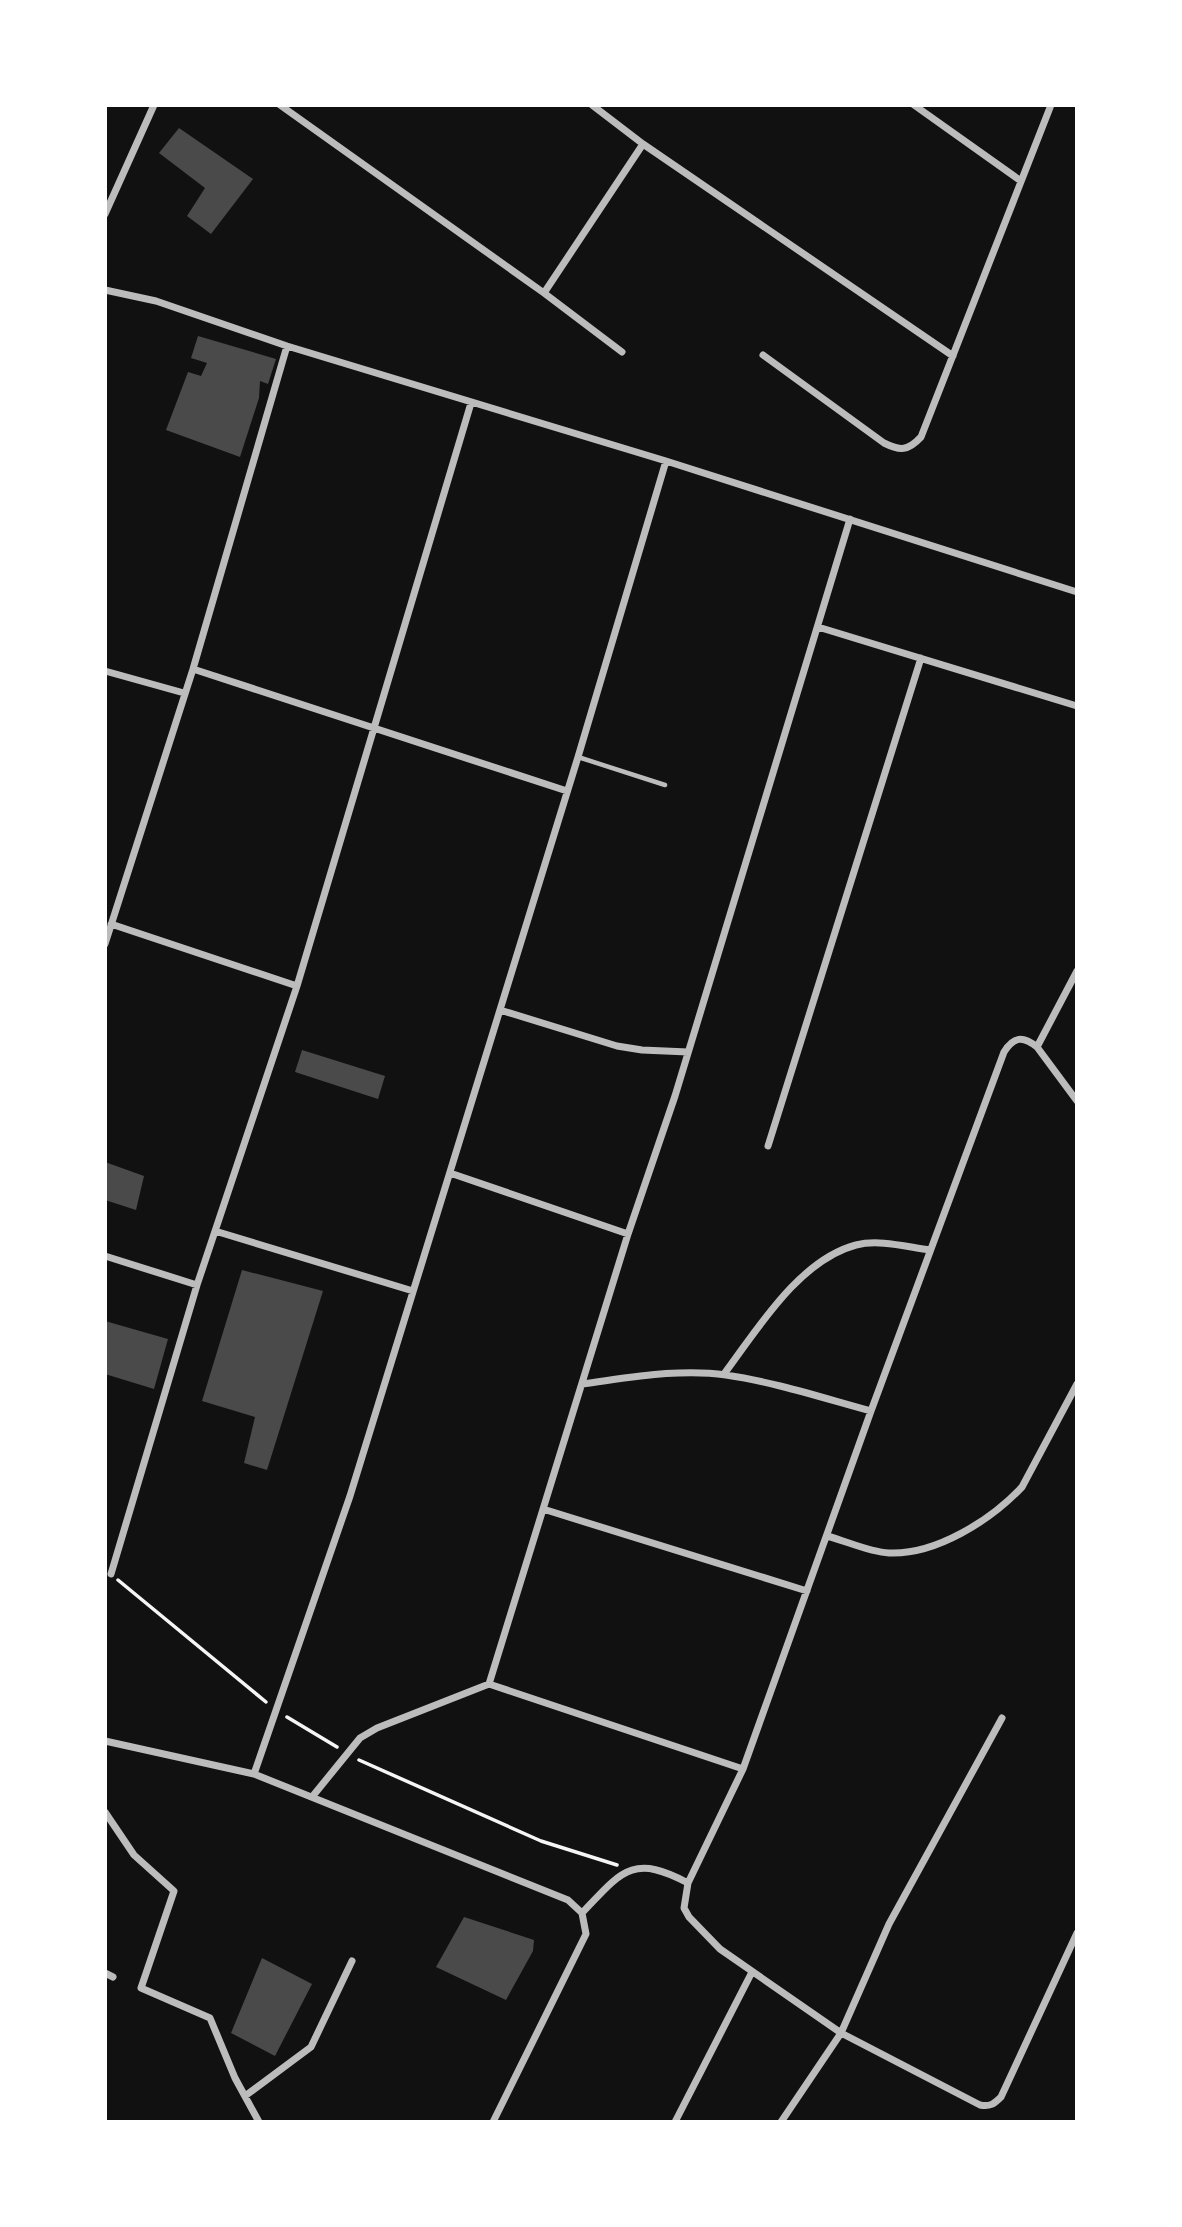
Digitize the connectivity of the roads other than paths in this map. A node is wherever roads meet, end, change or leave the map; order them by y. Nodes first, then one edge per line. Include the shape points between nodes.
1 (154, 105) edge
2 (280, 105) edge
3 (592, 105) edge
4 (914, 105) edge
5 (1051, 105) edge
6 (643, 144) junction
7 (1021, 181) junction
8 (105, 214) edge
9 (105, 290) edge
10 (544, 293) junction
11 (287, 346) junction
12 (622, 352) dead end
13 (763, 355) dead end
14 (953, 356) junction
15 (471, 403) junction
16 (666, 461) junction
17 (850, 519) junction
18 (1077, 592) edge
19 (818, 627) junction
20 (921, 658) junction
21 (193, 669) junction
22 (105, 671) edge
23 (184, 693) junction
24 (1077, 706) edge
25 (373, 728) junction
26 (578, 757) junction
27 (664, 785) dead end
28 (567, 791) junction
29 (111, 924) junction
30 (105, 944) edge
31 (1077, 971) edge
32 (297, 986) junction
33 (500, 1010) junction
34 (1037, 1047) junction
35 (688, 1052) junction
36 (1077, 1101) edge
37 (768, 1146) dead end
38 (450, 1173) junction
39 (215, 1231) junction
40 (628, 1234) junction
41 (930, 1250) junction
42 (105, 1256) edge
43 (197, 1285) junction
44 (413, 1292) junction
45 (724, 1374) junction
46 (582, 1384) junction
47 (1077, 1384) edge
48 (871, 1411) junction
49 (544, 1509) junction
50 (827, 1536) junction
51 (111, 1574) dead end
52 (807, 1591) junction
53 (489, 1684) junction
54 (1002, 1718) dead end
55 (105, 1741) edge
56 (743, 1769) junction
57 (254, 1774) junction
58 (312, 1797) junction
59 (105, 1812) edge
60 (688, 1883) junction
61 (582, 1913) junction
62 (1077, 1933) edge
63 (352, 1961) dead end
64 (752, 1972) junction
65 (841, 2033) junction
66 (245, 2096) junction
67 (259, 2122) edge
68 (493, 2122) edge
69 (675, 2122) edge
70 (781, 2122) edge

1 - 8 street
2 - 10 street
3 - 6 street
4 - 7 street
5 - 7 street
6 - 10 street
6 - 14 street
7 - 14 street
9 - 11 street via 156,301
10 - 12 street
11 - 15 street
11 - 21 street
13 - 14 street via 884,443 905,450 921,437
15 - 16 street
15 - 25 street
16 - 17 street
16 - 26 street
17 - 18 street
17 - 19 street
19 - 20 street
19 - 35 street
20 - 24 street
20 - 37 street
21 - 23 street
21 - 25 street
22 - 23 street
23 - 29 street
25 - 28 street
25 - 32 street
26 - 27 lane
26 - 28 street
28 - 33 street
29 - 30 street
29 - 32 street
31 - 34 street
32 - 39 street
33 - 35 street via 617,1046
33 - 38 street
34 - 36 street
34 - 41 street via 1020,1039 1010,1042 1004,1052
35 - 40 street
38 - 40 street
38 - 44 street
39 - 43 street
39 - 44 street
40 - 46 street
41 - 45 street via 886,1244 858,1245 834,1253 779,1301
41 - 48 street
42 - 43 street
43 - 51 street
44 - 57 street via 350,1496
45 - 46 street
45 - 48 street
46 - 49 street
47 - 50 street via 1022,1487 967,1529 939,1545 913,1552 887,1553
48 - 50 street
49 - 52 street
49 - 53 street
50 - 52 street
52 - 56 street
53 - 56 street
53 - 58 street via 360,1738
54 - 65 street via 889,1924
55 - 57 street
56 - 60 street
57 - 58 street
58 - 61 street via 568,1900
59 - 66 street via 134,1855 174,1891 141,1988 209,2018
60 - 61 street via 649,1867 631,1869
60 - 64 street via 684,1908 689,1917 720,1949
61 - 68 street via 586,1934
62 - 65 street via 995,2104 980,2105
63 - 66 street via 311,2047
64 - 65 street
64 - 69 street
65 - 70 street
66 - 67 street

